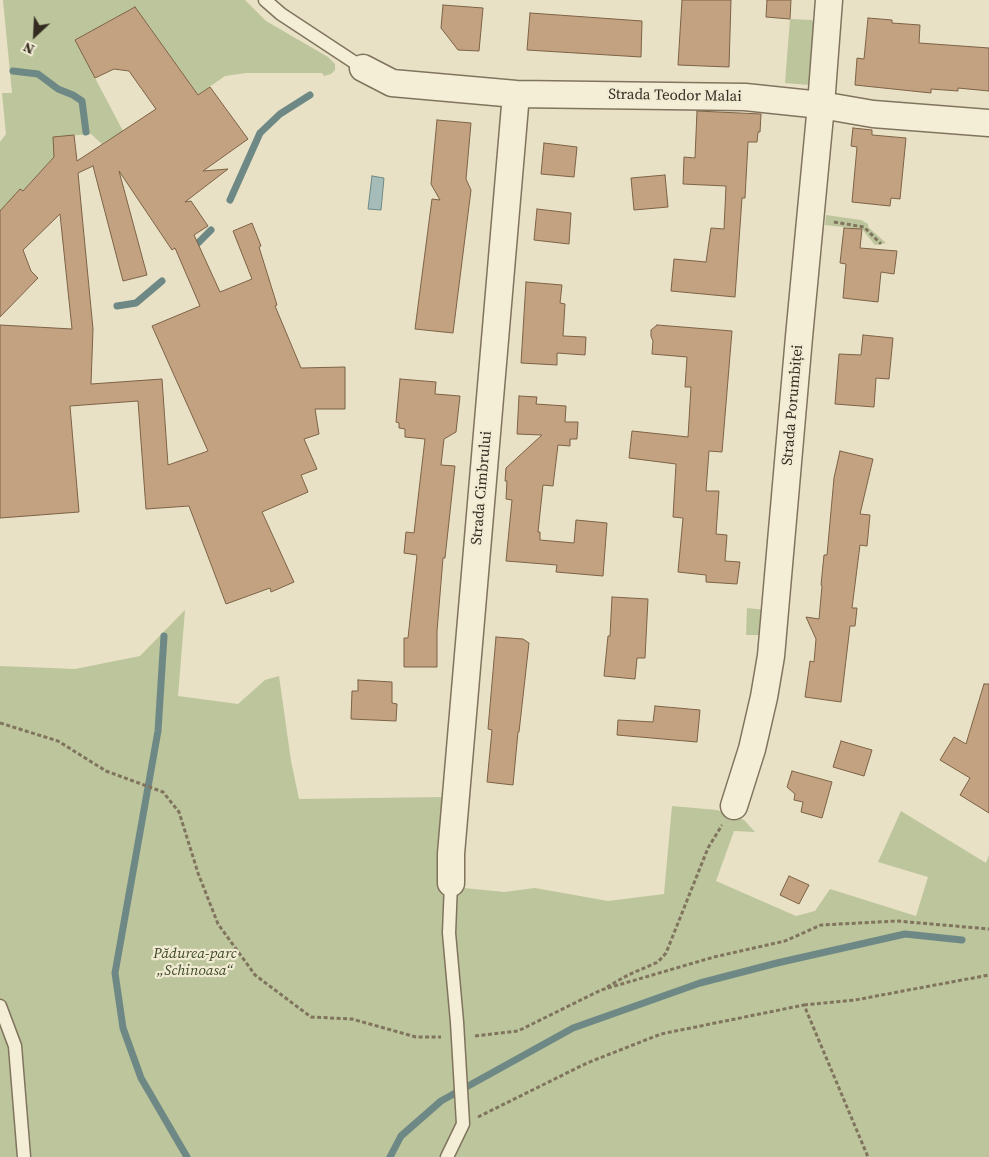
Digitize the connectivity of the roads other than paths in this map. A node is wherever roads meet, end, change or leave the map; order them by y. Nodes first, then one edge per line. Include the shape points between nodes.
1 (265, 0) edge
2 (829, 0) edge
3 (363, 68) joint
4 (516, 94) junction
5 (822, 105) junction
6 (989, 123) edge
7 (734, 806) road end
8 (451, 883) joint
9 (0, 1006) edge
10 (24, 1157) edge
11 (447, 1157) edge

1 - 3 lane
2 - 5 street, Strada Porumbiței
3 - 4 street, Strada Teodor Malai via 392,83
4 - 5 street, Strada Teodor Malai via 745,96
4 - 8 street, Strada Cimbrului
5 - 6 street, Strada Teodor Malai via 873,114
5 - 7 street, Strada Porumbiței via 771,656 752,750
8 - 11 lane via 449,933 463,1124
9 - 10 lane via 15,1046

